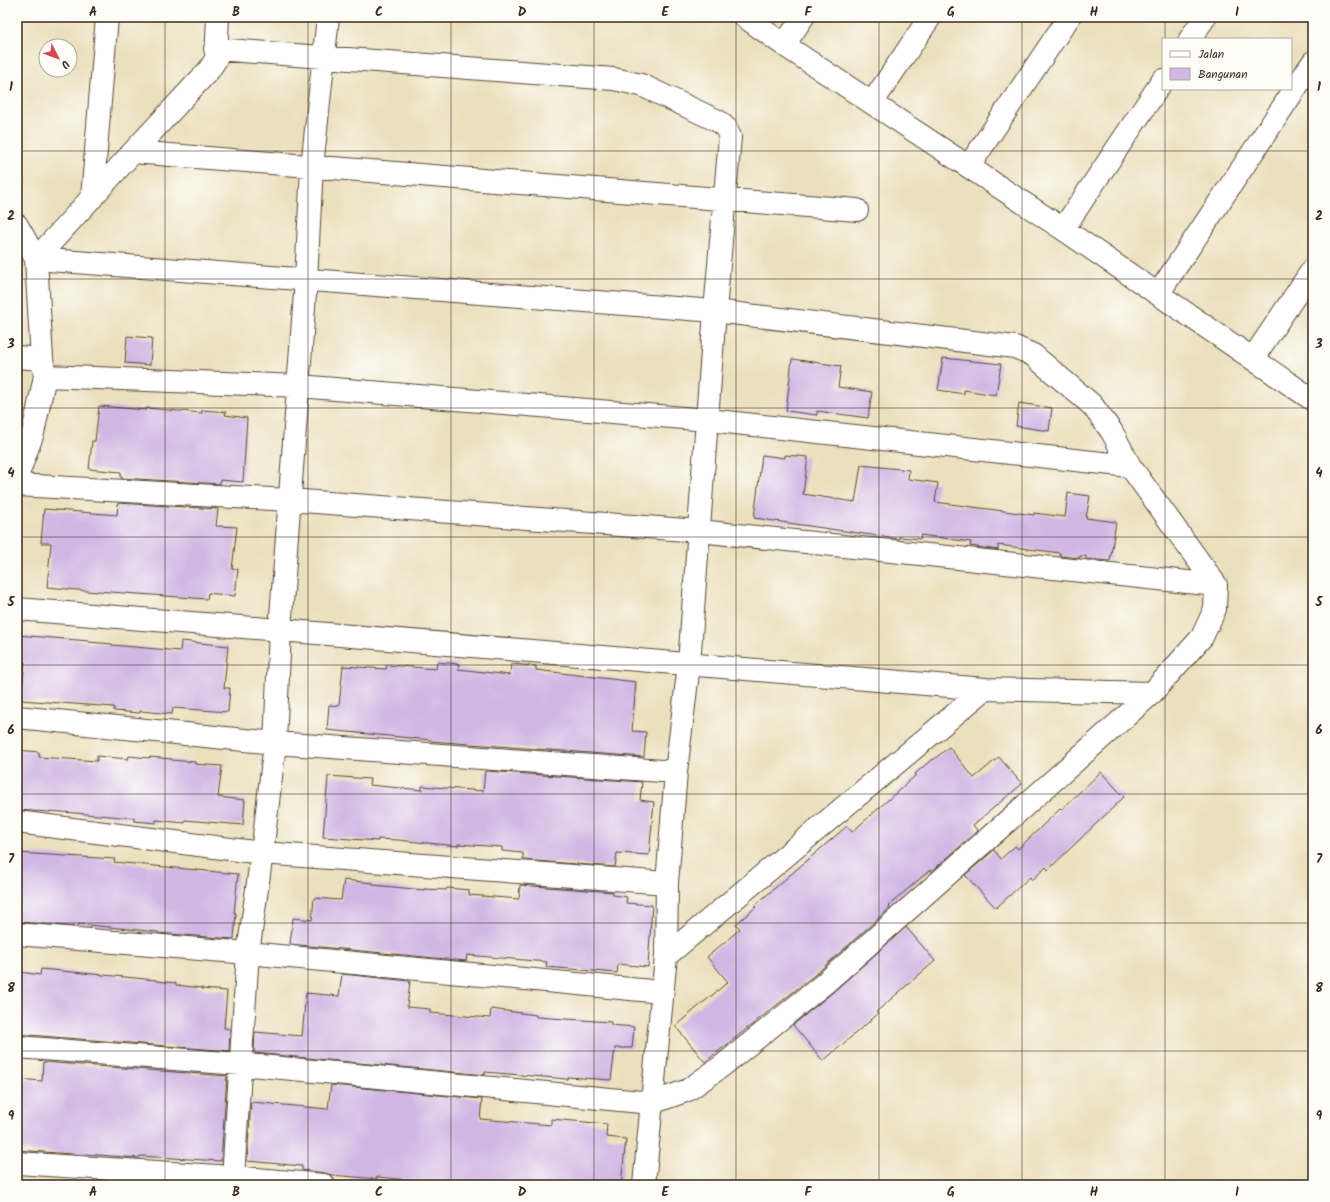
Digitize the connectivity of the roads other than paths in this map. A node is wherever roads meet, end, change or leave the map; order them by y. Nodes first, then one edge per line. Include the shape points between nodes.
1 (107, 17) edge
2 (218, 17) edge
3 (328, 17) edge
4 (745, 17) edge
5 (803, 17) edge
6 (930, 17) edge
7 (1069, 17) edge
8 (1205, 17) edge
9 (1191, 38) edge
10 (784, 44) junction
11 (215, 49) junction
12 (324, 57) junction
13 (1313, 62) edge
14 (1162, 81) edge
15 (872, 103) junction
16 (133, 152) junction
17 (969, 166) junction
18 (312, 167) junction
19 (92, 198) junction
20 (725, 199) junction
21 (857, 210) dead end
22 (17, 225) edge
23 (1063, 229) junction
24 (36, 259) junction
25 (1313, 269) edge
26 (306, 280) junction
27 (1158, 294) junction
28 (715, 311) junction
29 (17, 357) edge
30 (1253, 358) junction
31 (43, 367) junction
32 (299, 386) junction
33 (1313, 400) edge
34 (708, 420) junction
35 (1130, 466) junction
36 (17, 477) edge
37 (17, 485) edge
38 (289, 500) junction
39 (699, 531) junction
40 (1216, 585) junction
41 (17, 609) edge
42 (280, 630) junction
43 (689, 664) junction
44 (985, 689) junction
45 (1152, 693) junction
46 (17, 717) edge
47 (275, 743) junction
48 (676, 772) junction
49 (17, 822) edge
50 (262, 853) junction
51 (667, 882) junction
52 (17, 934) edge
53 (248, 953) junction
54 (666, 956) junction
55 (662, 992) junction
56 (17, 1047) edge
57 (240, 1064) junction
58 (652, 1103) junction
59 (17, 1163) edge
60 (101, 1177) edge
61 (233, 1177) junction
62 (324, 1185) edge
63 (644, 1185) edge

1 - 19 street
2 - 11 street
3 - 12 street
4 - 10 street
5 - 10 street
6 - 15 street
7 - 17 street
8 - 9 street
10 - 15 street
11 - 12 street
11 - 16 street via 216,59 209,70
12 - 18 street
12 - 20 street via 614,79 641,86 718,121 726,128 730,137
13 - 27 street
14 - 23 street
15 - 17 street
16 - 18 street
16 - 19 street
17 - 23 street
18 - 20 street
18 - 26 street
19 - 24 street
20 - 21 street
20 - 28 street
22 - 24 street
23 - 27 street
24 - 26 street
24 - 31 street
25 - 30 street
26 - 28 street
26 - 32 street
27 - 30 street
28 - 34 street
28 - 35 street via 1015,346 1033,355 1092,405 1112,432
29 - 31 street
30 - 33 street
31 - 32 street
31 - 36 street via 33,433
32 - 34 street
32 - 38 street
34 - 35 street
34 - 39 street
35 - 40 street
37 - 38 street
38 - 39 street
38 - 42 street
39 - 40 street
39 - 43 street
40 - 45 street via 1215,609 1202,637
41 - 42 street
42 - 43 street
42 - 47 street
43 - 44 street
43 - 48 street
44 - 45 street
44 - 54 street
45 - 58 street via 825,983 722,1066 688,1090
46 - 47 street
47 - 48 street
47 - 50 street
48 - 51 street
49 - 50 street
50 - 51 street
50 - 53 street
51 - 54 street
52 - 53 street
53 - 55 street
53 - 57 street
54 - 55 street
55 - 58 street
56 - 57 street
57 - 58 street
57 - 61 street
58 - 63 street
59 - 60 street
60 - 61 street
61 - 62 street

